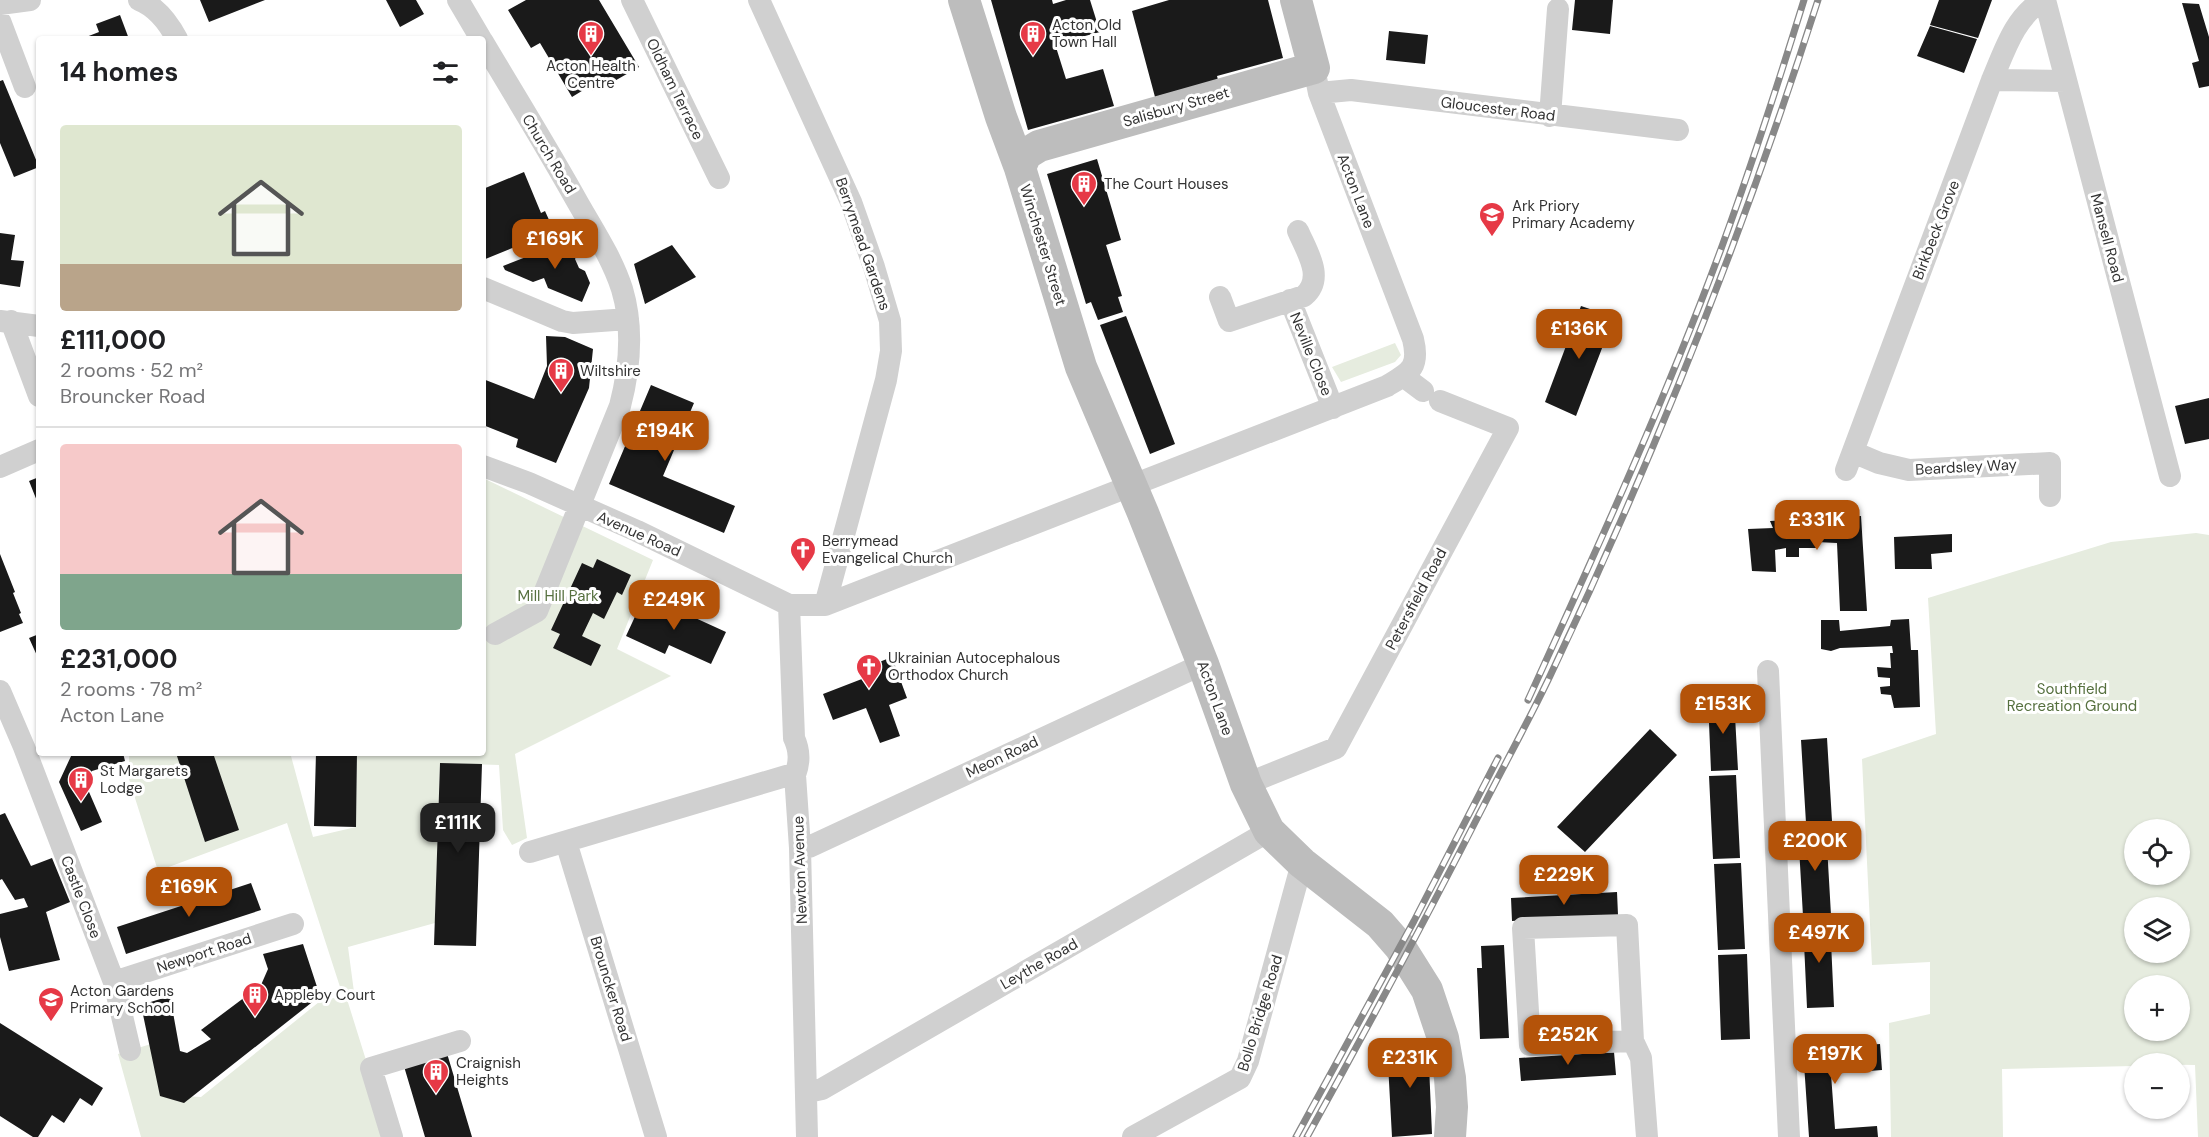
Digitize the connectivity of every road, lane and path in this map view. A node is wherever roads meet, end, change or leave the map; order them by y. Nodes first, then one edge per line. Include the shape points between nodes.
1 (30, 0) edge
2 (139, 0) edge
3 (458, 0) edge
4 (632, 0) edge
5 (759, 0) edge
6 (964, 0) edge
7 (1296, 0) edge
8 (2044, 0) edge
9 (0, 4) edge
10 (1558, 9) dead end
11 (0, 21) edge
12 (176, 36) edge
13 (479, 36) edge
14 (486, 48) edge
15 (1992, 80) junction
16 (1316, 81) junction
17 (2066, 81) junction
18 (25, 87) dead end
19 (1550, 116) junction
20 (1678, 130) dead end
21 (1029, 157) junction
22 (719, 178) dead end
23 (1298, 231) dead end
24 (486, 289) edge
25 (1220, 297) dead end
26 (1290, 300) junction
27 (628, 319) junction
28 (6, 321) edge
29 (36, 326) edge
30 (1403, 376) junction
31 (36, 389) edge
32 (1333, 408) junction
33 (36, 451) edge
34 (1850, 461) joint
35 (0, 467) edge
36 (486, 467) edge
37 (2170, 476) dead end
38 (1131, 486) junction
39 (2050, 496) dead end
40 (578, 506) junction
41 (789, 605) junction
42 (825, 605) junction
43 (495, 634) dead end
44 (1203, 664) junction
45 (1768, 671) dead end
46 (0, 691) edge
47 (31, 745) edge
48 (795, 775) junction
49 (1246, 784) junction
50 (1269, 831) junction
51 (566, 842) junction
52 (800, 848) junction
53 (530, 852) dead end
54 (1302, 863) junction
55 (293, 924) dead end
56 (114, 982) junction
57 (460, 1041) dead end
58 (1633, 1041) junction
59 (130, 1050) dead end
60 (808, 1092) junction
61 (392, 1137) edge
62 (656, 1137) edge
63 (807, 1137) edge
64 (1133, 1137) edge
65 (1450, 1137) edge
66 (1647, 1137) edge
67 (1789, 1137) edge

1 - 9 street
2 - 12 street via 151,4
3 - 13 street, Church Road
4 - 22 street, Oldham Terrace
5 - 42 street, Berrymead Gardens via 851,202 890,321 891,351 886,380
6 - 21 main road, Winchester Street via 1006,130
7 - 16 main road, Acton Lane
8 - 15 street, Birkbeck Grove via 2022,17
8 - 17 street, Mansell Road
10 - 19 street
11 - 18 street
14 - 27 street, Church Road via 610,260 622,289
15 - 17 street
15 - 34 street, Birkbeck Grove
16 - 19 street, Gloucester Road via 1351,90
16 - 21 main road, Salisbury Street
16 - 30 street, Acton Lane via 1413,339 1417,354 1414,366
17 - 37 street, Mansell Road
19 - 20 street, Gloucester Road
21 - 38 main road, Winchester Street via 1081,367
23 - 26 street, Neville Close via 1315,277 1304,296
24 - 27 street via 562,321
25 - 26 street, Neville Close via 1228,321
26 - 32 street, Neville Close
27 - 40 street, Church Road via 629,350 620,406
28 - 29 street
28 - 31 street
30 - 32 street
30 - 49 street, Petersfield Road via 1431,396 1508,428 1336,748
32 - 38 street
33 - 35 street
34 - 39 street, Beardsley Way via 1909,470 2050,464
36 - 40 street, Avenue Road
38 - 42 street, Avenue Road
38 - 44 main road, Acton Lane
40 - 41 street, Avenue Road
40 - 43 street, Church Road via 537,612
41 - 42 street, Avenue Road
41 - 48 street, Newton Avenue via 794,738 799,748
44 - 49 main road, Acton Lane
44 - 52 street, Meon Road
45 - 67 street
46 - 47 street, Castle Close
47 - 56 street, Castle Close
48 - 51 street
48 - 52 street, Newton Avenue
49 - 50 main road, Acton Lane
50 - 54 main road, Acton Lane
50 - 60 street, Leythe Road via 822,1089
51 - 53 street
51 - 62 street, Brouncker Road
52 - 60 street, Newton Avenue
54 - 64 street, Bollo Bridge Road via 1240,1078
54 - 65 main road, Acton Lane via 1380,924 1427,990 1443,1038 1450,1078
55 - 56 street, Newport Road
56 - 59 street, Castle Close
57 - 61 street via 371,1068
58 - 58 street via 1626,925 1522,928 1530,1045
58 - 66 street via 1641,1058
60 - 63 street, Newton Avenue

